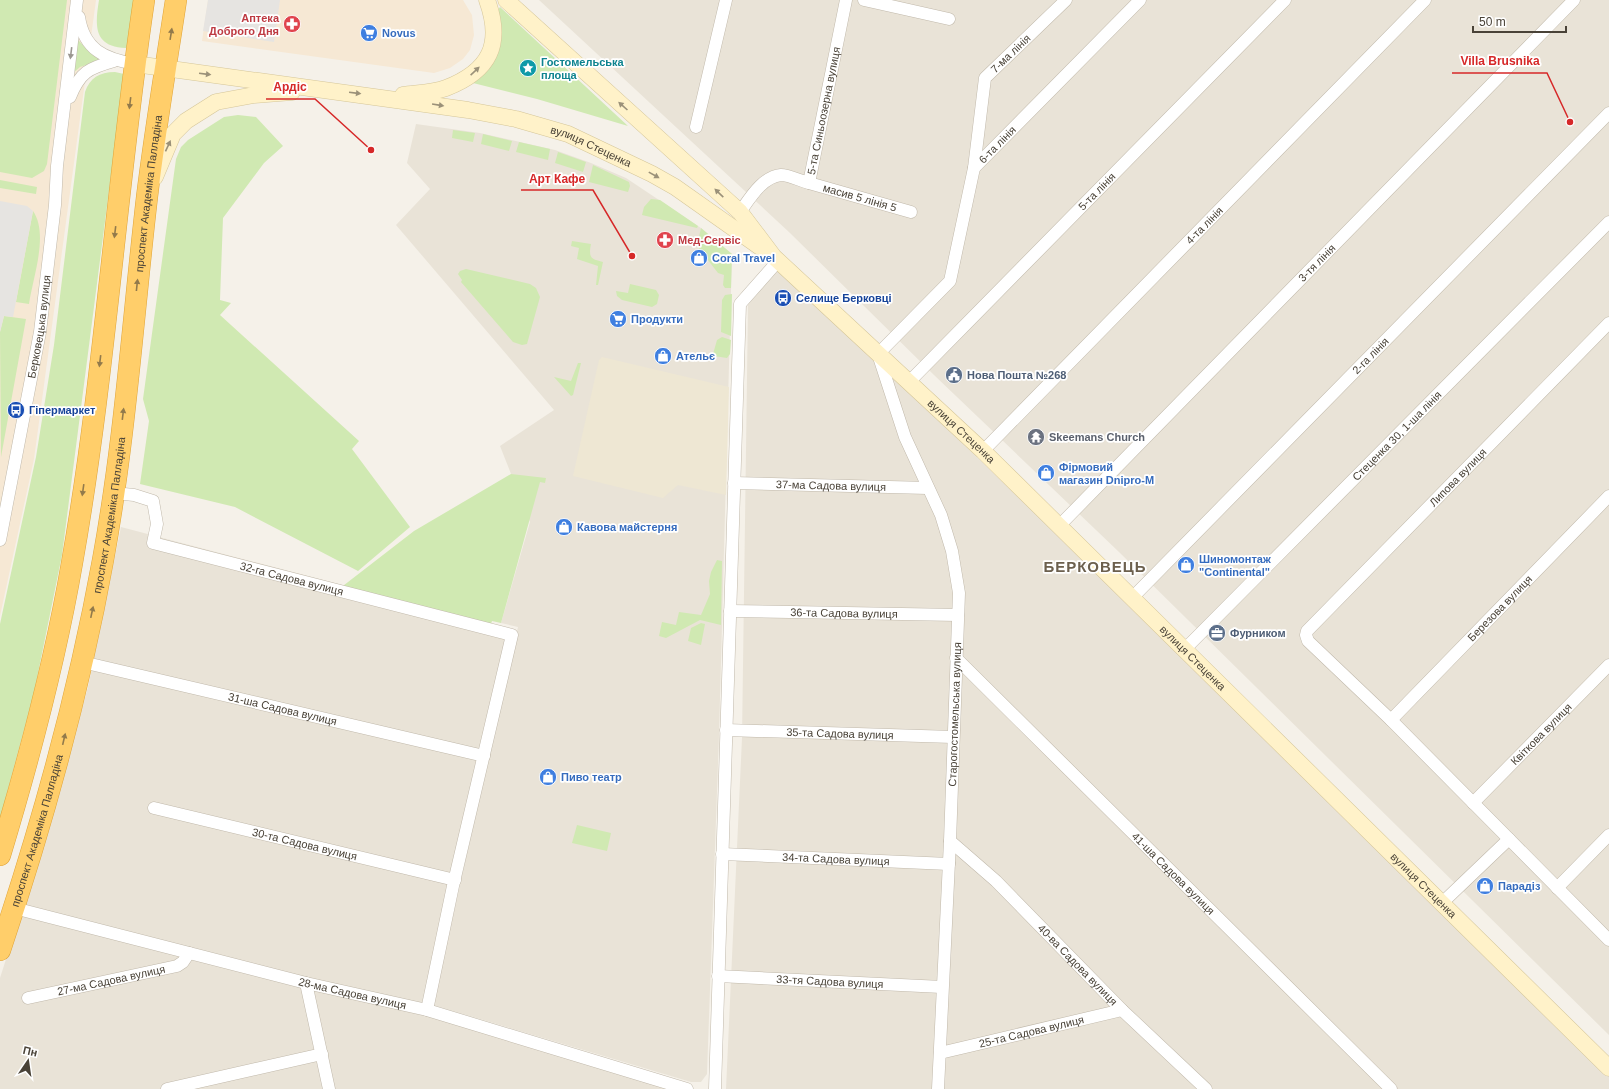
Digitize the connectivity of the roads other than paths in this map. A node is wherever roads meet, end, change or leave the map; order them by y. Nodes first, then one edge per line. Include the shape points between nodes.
1 (77, 0) edge
2 (144, 0) edge
3 (176, 0) edge
4 (487, 0) edge
5 (726, 0) edge
6 (846, 0) edge
7 (864, 0) edge
8 (1066, 0) edge
9 (1140, 0) edge
10 (1285, 0) edge
11 (1425, 0) edge
12 (1574, 0) edge
13 (512, 3) edge
14 (949, 19) dead end
15 (114, 61) junction
16 (135, 64) junction
17 (166, 69) junction
18 (324, 89) junction
19 (386, 97) junction
20 (64, 111) junction
21 (1609, 113) edge
22 (696, 127) dead end
23 (974, 168) junction
24 (809, 183) junction
25 (147, 195) junction
26 (740, 212) junction
27 (911, 212) dead end
28 (1609, 222) edge
29 (775, 257) junction
30 (1609, 323) edge
31 (878, 354) junction
32 (908, 383) junction
33 (983, 451) junction
34 (734, 482) junction
35 (928, 488) junction
36 (114, 493) junction
37 (1609, 496) edge
38 (1060, 526) junction
39 (0, 540) edge
40 (1132, 598) junction
41 (730, 611) junction
42 (958, 615) junction
43 (1184, 650) junction
44 (956, 658) junction
45 (82, 662) junction
46 (1609, 665) edge
47 (1391, 720) junction
48 (726, 730) junction
49 (953, 737) junction
50 (484, 756) junction
51 (1474, 803) junction
52 (154, 808) dead end
53 (1609, 835) edge
54 (1509, 839) junction
55 (950, 841) junction
56 (722, 854) junction
57 (0, 855) edge
58 (949, 864) junction
59 (454, 880) junction
60 (1557, 888) junction
61 (1442, 903) junction
62 (14, 908) junction
63 (1609, 940) edge
64 (0, 950) edge
65 (189, 953) junction
66 (718, 976) junction
67 (306, 983) junction
68 (942, 987) junction
69 (28, 998) dead end
70 (427, 1010) junction
71 (1122, 1010) junction
72 (940, 1052) junction
73 (322, 1054) junction
74 (1609, 1068) edge
75 (167, 1089) edge
76 (329, 1089) edge
77 (687, 1089) edge
78 (715, 1089) edge
79 (938, 1089) edge
80 (1206, 1089) edge
81 (1391, 1089) edge

1 - 15 street, Берковецька вулиця via 82,32 86,39 100,54
1 -> 20 street, Берковецька вулиця
2 - 16 highway
17 -> 3 highway
19 -> 4 main road via 444,89 471,76 486,61 494,44 494,28
5 - 22 street
6 - 24 street, 5-та Синьоозерна вулиця
7 - 14 street
8 - 23 street, 7-ма лінія via 986,78
9 - 23 street, 6-та лінія
10 - 32 street, 5-та лінія
11 - 33 street, 4-та лінія
12 - 38 street, 3-тя лінія
26 -> 13 main road, вулиця Стеценка
15 - 16 street, Берковецька вулиця
15 - 20 street, Берковецька вулиця via 93,67 80,78
16 - 17 main road
16 -> 57 highway via 99,370 72,562 53,660 26,768
17 -> 18 main road
17 - 25 highway, проспект Академіка Палладіна
18 -> 19 main road
25 -> 18 main road via 173,134 186,121 216,102 254,95
19 -> 29 main road, вулиця Стеценка via 516,119 568,134 675,187
20 - 39 street, Берковецька вулиця via 41,325
21 - 40 street, 2-га лінія
23 - 31 street, 6-та лінія via 950,281
24 - 26 street, 5-та Синьоозерна вулиця via 782,175 767,181 759,186
24 - 27 street, масив 5 лінія 5
36 -> 25 highway, проспект Академіка Палладіна
26 - 29 main road, вулиця Стеценка
28 - 43 street, Стеценка 30, 1-ша лінія
29 - 31 main road, вулиця Стеценка
29 - 34 street via 740,304
30 - 47 street, Липова вулиця via 1307,632 1308,641
31 - 32 main road, вулиця Стеценка
31 - 35 street, Старогостомельська вулиця via 905,437
32 - 33 main road, вулиця Стеценка
33 - 38 main road, вулиця Стеценка
34 - 35 street, 37-ма Садова вулиця
34 - 41 street
35 - 42 street, Старогостомельська вулиця via 952,550 959,593
45 -> 36 highway, проспект Академіка Палладіна
36 - 50 street, 32-га Садова вулиця via 134,495 153,501 158,524 153,543 512,635
37 - 47 street, Березова вулиця
38 - 40 main road, вулиця Стеценка
40 - 43 main road, вулиця Стеценка
41 - 42 street, 36-та Садова вулиця
41 - 48 street
42 - 44 street, Старогостомельська вулиця
43 - 61 main road, вулиця Стеценка
44 - 49 street, Старогостомельська вулиця
44 - 81 street, 41-ша Садова вулиця
45 - 50 street, 31-ша Садова вулиця
62 -> 45 highway, проспект Академіка Палладіна via 55,773
46 - 51 street, Квіткова вулиця
47 - 51 street
48 - 49 street, 35-та Садова вулиця
48 - 56 street
49 - 55 street, Старогостомельська вулиця
50 - 59 street
51 - 54 street
52 - 59 street, 30-та Садова вулиця
53 - 60 street
54 - 60 street
54 - 61 street
55 - 58 street, Старогостомельська вулиця
55 - 71 street, 40-ва Садова вулиця via 996,881
56 - 58 street, 34-та Садова вулиця
56 - 66 street
58 - 68 street, Старогостомельська вулиця
59 - 70 street
60 - 63 street
61 - 74 main road, вулиця Стеценка
62 - 64 highway, проспект Академіка Палладіна
62 - 65 street, 28-ма Садова вулиця
65 - 67 street, 28-ма Садова вулиця
65 - 69 street, 27-ма Садова вулиця via 177,966
66 - 68 street, 33-тя Садова вулиця
66 - 78 street
67 - 70 street, 28-ма Садова вулиця
67 - 73 street
68 - 72 street, Старогостомельська вулиця
70 - 77 street, 28-ма Садова вулиця
71 - 72 street, 25-та Садова вулиця
71 - 80 street, 40-ва Садова вулиця
72 - 79 street, Старогостомельська вулиця
73 - 75 street
73 - 76 street

